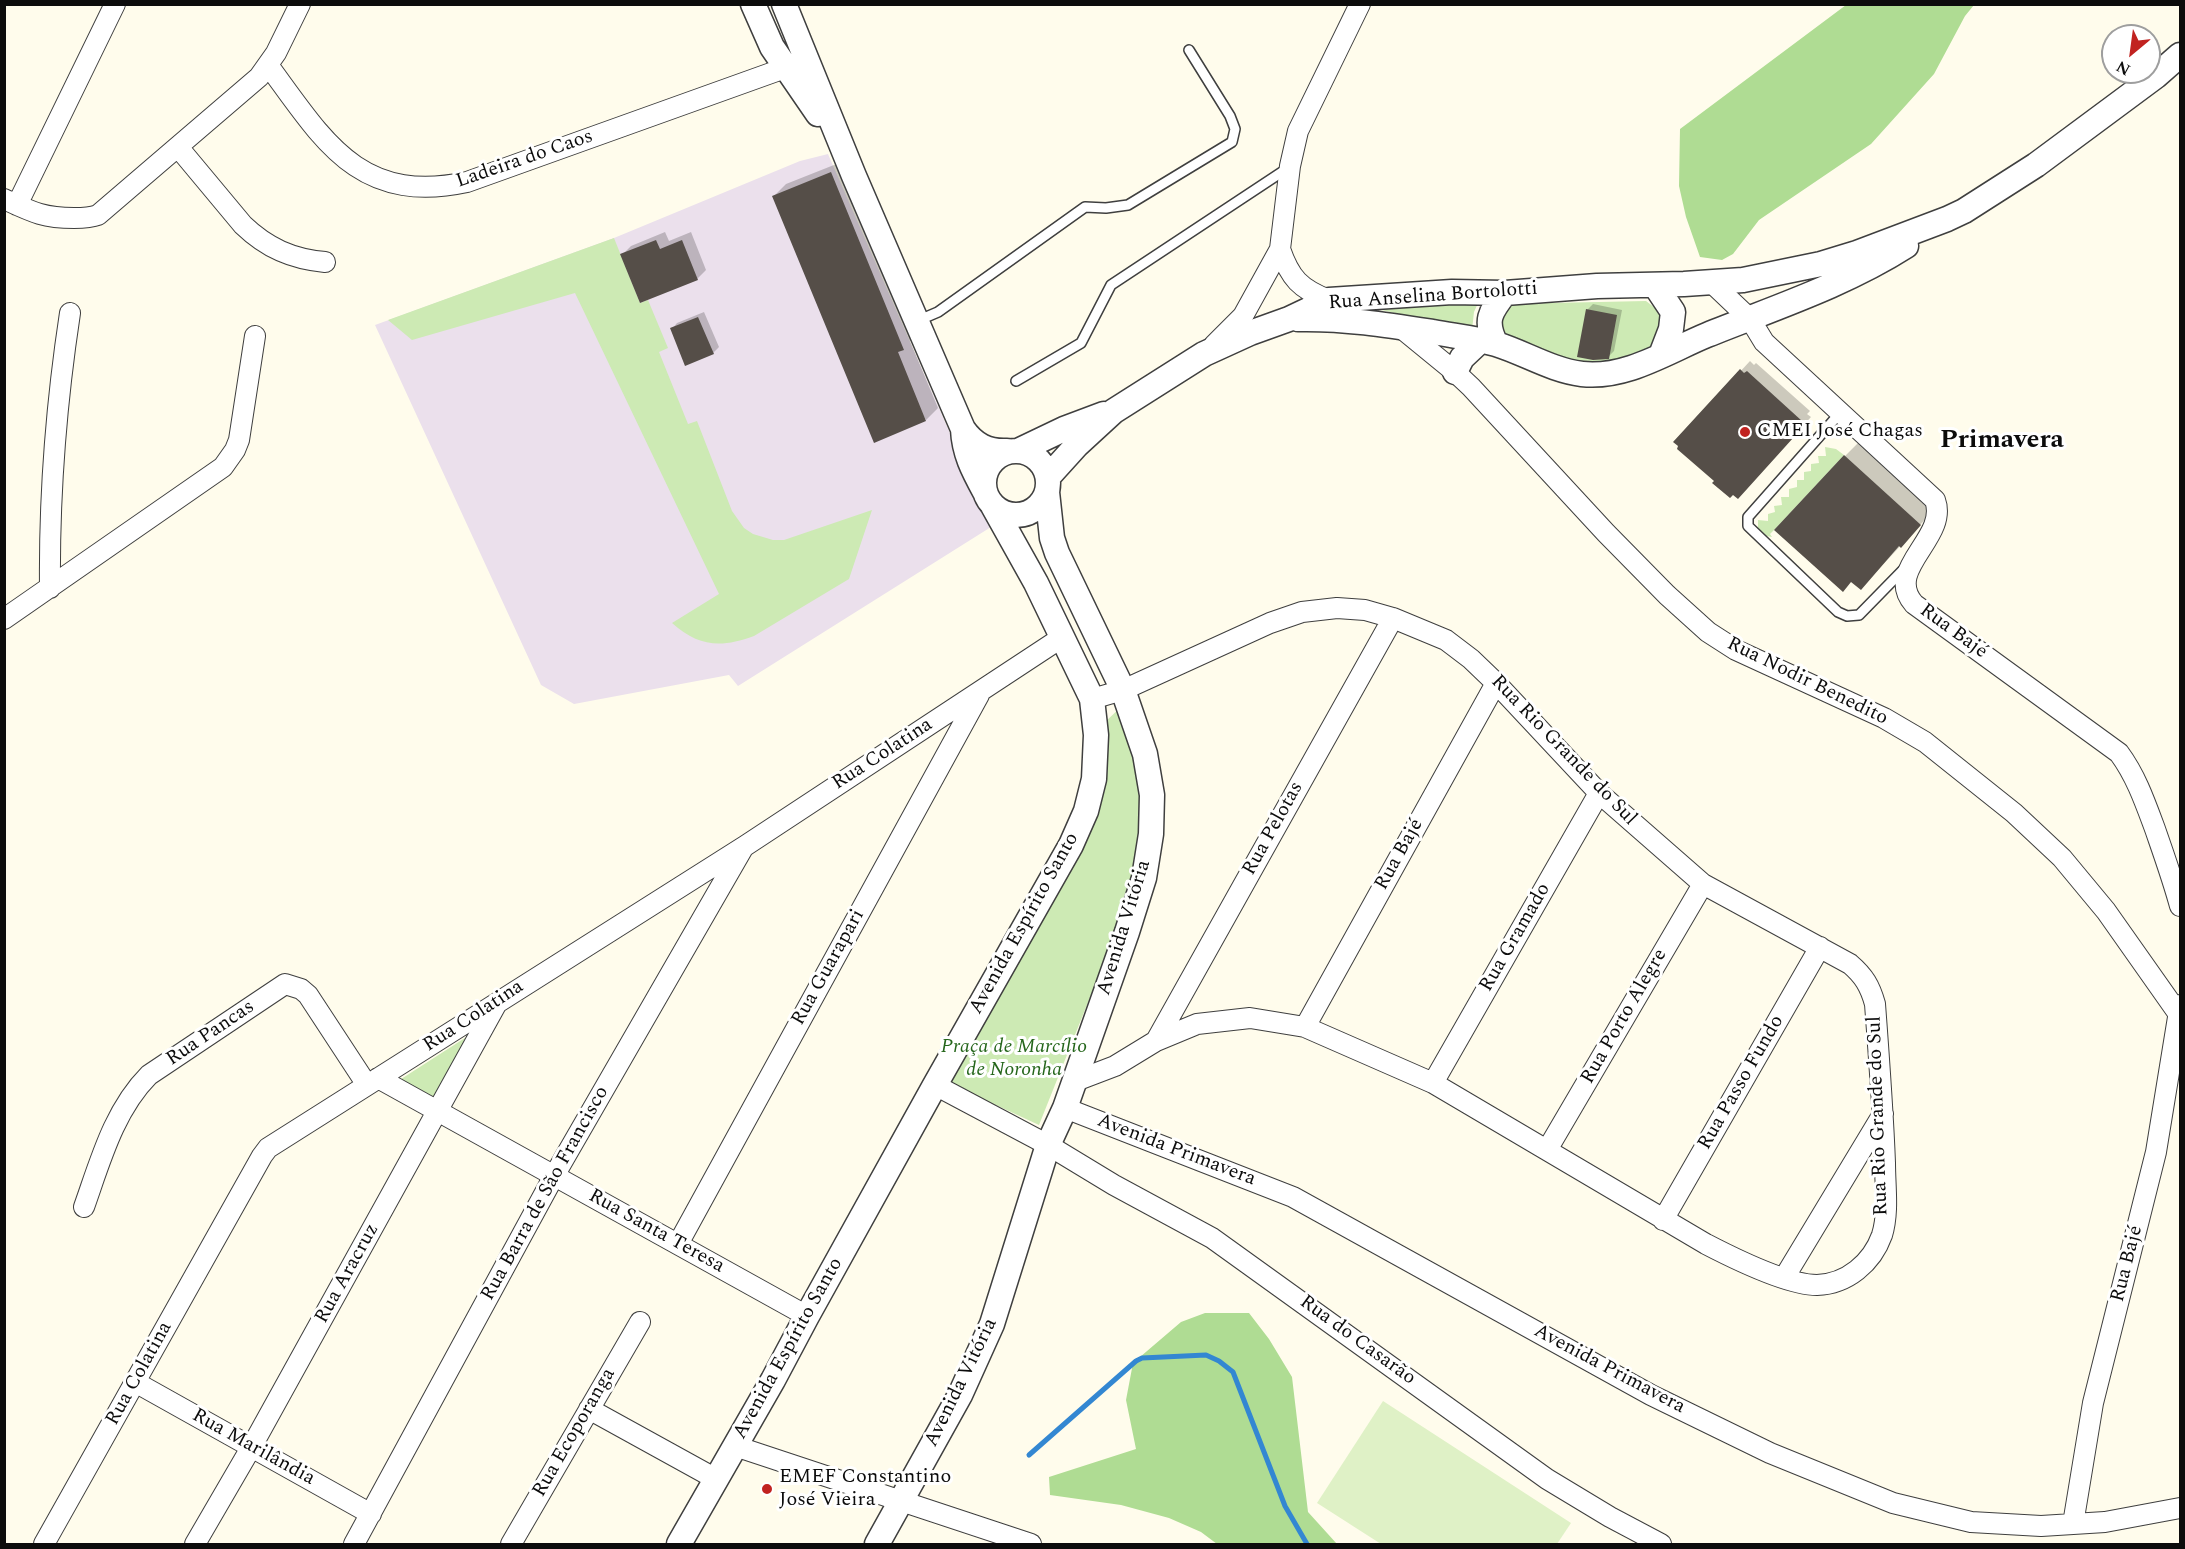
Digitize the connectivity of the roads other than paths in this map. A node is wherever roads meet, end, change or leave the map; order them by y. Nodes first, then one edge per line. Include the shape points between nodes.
1 (115, 4) edge
2 (300, 4) edge
3 (753, 4) edge
4 (784, 4) edge
5 (1360, 4) edge
6 (1189, 50) dead end
7 (2181, 55) edge
8 (268, 65) junction
9 (785, 68) junction
10 (178, 147) junction
11 (1290, 166) junction
12 (854, 176) junction
13 (11, 202) edge
14 (1947, 219) junction
15 (1280, 249) junction
16 (325, 262) dead end
17 (1710, 281) junction
18 (1655, 285) junction
19 (1505, 292) junction
20 (1329, 300) junction
21 (69, 314) dead end
22 (1289, 319) junction
23 (1750, 319) junction
24 (917, 321) junction
25 (1401, 327) junction
26 (255, 336) dead end
27 (1488, 343) junction
28 (1204, 354) junction
29 (1661, 355) junction
30 (1455, 372) junction
31 (1016, 381) dead end
32 (1114, 411) junction
33 (1841, 412) junction
34 (963, 429) junction
35 (1013, 451) junction
36 (1047, 485) junction
37 (989, 499) junction
38 (1912, 560) junction
39 (1883, 574) dead end
40 (1892, 581) junction
41 (50, 588) junction
42 (1393, 618) junction
43 (4, 619) edge
44 (1061, 638) junction
45 (1496, 682) junction
46 (980, 692) junction
47 (1126, 697) junction
48 (1092, 699) junction
49 (1599, 794) junction
50 (745, 846) junction
51 (1703, 884) junction
52 (2181, 906) edge
53 (1820, 947) junction
54 (498, 1001) junction
55 (2181, 1003) edge
56 (2180, 1016) edge
57 (1305, 1027) junction
58 (1156, 1041) junction
59 (373, 1082) junction
60 (1073, 1082) junction
61 (1433, 1083) junction
62 (935, 1085) junction
63 (1065, 1108) junction
64 (438, 1111) junction
65 (1883, 1114) junction
66 (1048, 1144) junction
67 (1547, 1150) junction
68 (554, 1176) junction
69 (84, 1207) dead end
70 (1664, 1220) junction
71 (678, 1244) junction
72 (1785, 1278) junction
73 (807, 1316) junction
74 (640, 1322) dead end
75 (135, 1382) junction
76 (590, 1409) junction
77 (252, 1446) junction
78 (735, 1446) junction
79 (716, 1479) junction
80 (900, 1501) junction
81 (2181, 1508) edge
82 (371, 1514) junction
83 (2073, 1524) junction
84 (2040, 1535) edge
85 (1026, 1543) edge
86 (45, 1545) edge
87 (195, 1545) edge
88 (354, 1545) edge
89 (511, 1545) edge
90 (679, 1545) edge
91 (878, 1545) edge
92 (1661, 1545) edge

1 - 13 street
2 - 8 street
3 - 9 street
4 - 12 street
5 - 11 street via 1298,131
6 - 24 lane via 1230,116 1235,129 1232,142 1128,205 1085,207 938,312
7 - 14 street, Rua Anselina Bortolotti via 2036,165
8 - 9 street, Ladeira do Caos via 337,153 368,174 409,186 434,188 467,182
8 - 10 street via 251,85
9 - 12 street via 827,128
10 - 13 street via 93,217 44,216
10 - 16 street via 254,236 281,253
11 - 15 street
11 - 31 lane via 1111,285 1081,342
12 - 24 street
14 - 17 street, Rua Anselina Bortolotti via 1821,264 1743,280
14 - 23 street, Rua Anselina Bortolotti via 1875,266
15 - 20 street via 1286,268 1297,283
15 - 28 street via 1243,316
17 - 18 street, Rua Anselina Bortolotti
17 - 23 street, Rua Bajé
18 - 19 street, Rua Anselina Bortolotti
18 - 29 street via 1673,312
19 - 20 street, Rua Anselina Bortolotti
19 - 27 street via 1490,316
20 - 22 street, Rua Anselina Bortolotti
21 - 41 street via 52,461
22 - 25 street, Rua Anselina Bortolotti via 1334,318
22 - 28 street
23 - 29 street, Rua Anselina Bortolotti
23 - 33 street, Rua Bajé via 1764,342
24 - 34 street
25 - 27 street, Rua Anselina Bortolotti
25 - 30 street, Rua Nodir Benedito
26 - 41 street via 239,440 230,460
27 - 29 street, Rua Anselina Bortolotti via 1582,374 1616,372
27 - 30 street via 1462,358
28 - 32 street
30 - 56 street, Rua Nodir Benedito via 1614,541 1708,632 1736,650 1884,718 1925,742 2014,813 2062,858 2106,911
32 - 35 street
32 - 36 street via 1070,453
33 - 38 street, Rua Bajé via 1935,500 1935,528
33 - 40 lane via 1748,517 1748,526 1838,612 1847,616 1859,615
34 - 35 street via 983,447
34 - 37 street, Avenida Espírito Santo via 968,458
35 - 36 street via 1033,455 1043,464
35 - 37 street via 995,458 986,468 983,481
36 - 37 street via 1042,503 1031,512 1005,513
36 - 47 street, Avenida Vitória via 1048,516 1057,553
37 - 44 street, Avenida Espírito Santo via 1036,583
38 - 40 lane
38 - 52 street, Rua Bajé via 1905,587 1914,604 2103,740 2124,760 2138,784
39 - 40 lane
41 - 43 street
42 - 45 street, Rua Rio Grande do Sul via 1446,640
42 - 47 street, Rua Rio Grande do Sul via 1337,608 1302,612 1270,623
42 - 58 street, Rua Pelotas
44 - 46 street, Rua Colatina
44 - 48 street, Avenida Espírito Santo
45 - 49 street, Rua Rio Grande do Sul
45 - 57 street, Rua Bajé
46 - 50 street, Rua Colatina
46 - 71 street, Rua Guarapari
47 - 48 street
47 - 60 street, Avenida Vitória via 1145,754 1152,795 1151,834 1144,878
48 - 62 street, Avenida Espírito Santo via 1096,735 1094,779 1086,811 1071,845
49 - 51 street, Rua Rio Grande do Sul
49 - 61 street, Rua Gramado
50 - 54 street, Rua Colatina
50 - 68 street, Rua Barra de São Francisco
51 - 53 street, Rua Rio Grande do Sul
51 - 67 street, Rua Porto Alegre
53 - 65 street, Rua Rio Grande do Sul via 1862,973 1871,988
53 - 70 street, Rua Passo Fundo
54 - 59 street, Rua Colatina
54 - 64 street, Rua Aracruz
55 - 56 street, Rua Bajé
56 - 83 street, Rua Bajé via 2156,1152 2093,1403
57 - 58 street, Rua Rio Grande do Sul via 1250,1018 1197,1024
57 - 61 street, Rua Rio Grande do Sul
58 - 60 street, Rua Rio Grande do Sul via 1115,1066
59 - 64 street, Rua Santa Teresa
59 - 69 street, Rua Pancas via 308,995 285,984 149,1075 136,1089 109,1138
59 - 75 street, Rua Colatina via 276,1141 262,1156
60 - 63 street, Avenida Vitória
61 - 67 street, Rua Rio Grande do Sul
62 - 66 street
62 - 73 street, Avenida Espírito Santo
63 - 66 street, Avenida Vitória
63 - 84 street, Avenida Primavera via 1293,1197 1651,1395 1770,1453 1893,1503
64 - 68 street, Rua Santa Teresa
64 - 77 street, Rua Aracruz
65 - 72 street
65 - 72 street, Rua Rio Grande do Sul via 1886,1216 1869,1260 1852,1275 1836,1281 1816,1285
66 - 80 street, Avenida Vitória via 992,1324 960,1395
66 - 92 street, Rua do Casarão via 1212,1238 1547,1479
67 - 70 street, Rua Rio Grande do Sul
68 - 71 street, Rua Santa Teresa
68 - 82 street, Rua Barra de São Francisco
70 - 72 street, Rua Rio Grande do Sul via 1741,1262
71 - 73 street, Rua Santa Teresa
73 - 78 street, Avenida Espírito Santo
74 - 76 street, Rua Ecoporanga
75 - 77 street, Rua Marilândia
75 - 86 street, Rua Colatina
76 - 79 street
76 - 89 street, Rua Ecoporanga
77 - 82 street, Rua Marilândia
77 - 87 street, Rua Aracruz
78 - 79 street, Avenida Espírito Santo
78 - 80 street
79 - 90 street, Avenida Espírito Santo
80 - 85 street
80 - 91 street, Avenida Vitória
81 - 83 street, Avenida Primavera
82 - 88 street, Rua Barra de São Francisco
83 - 84 street, Avenida Primavera

